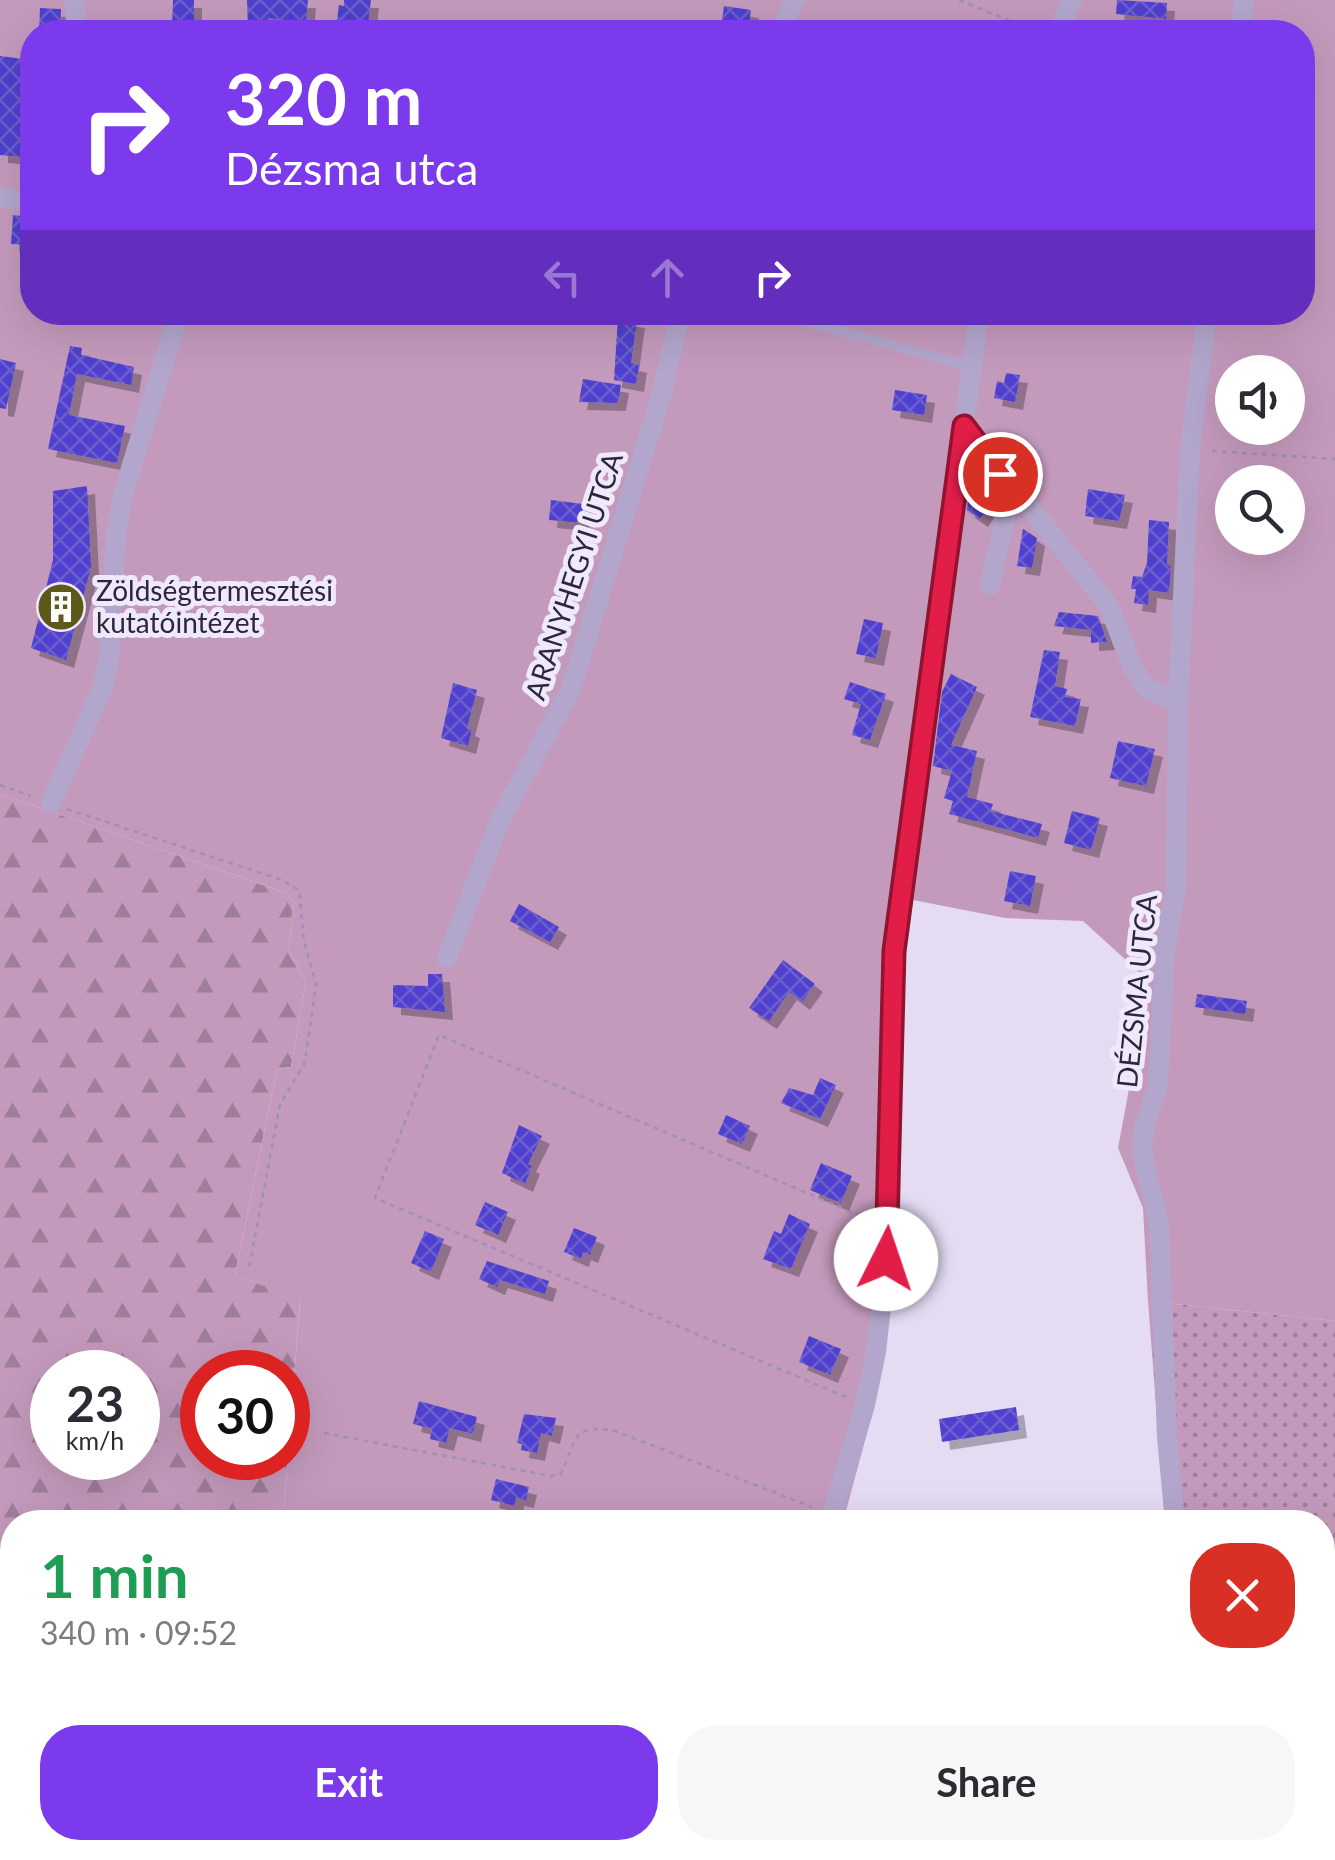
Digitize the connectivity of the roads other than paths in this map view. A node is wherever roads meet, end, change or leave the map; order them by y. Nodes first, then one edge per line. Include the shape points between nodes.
1 (175, 325) edge
2 (678, 325) edge
3 (817, 325) edge
4 (976, 325) edge
5 (1205, 325) edge
6 (968, 366) junction
7 (964, 426) junction
8 (1012, 490) junction
9 (990, 585) dead end
10 (1178, 702) junction
11 (51, 803) road end
12 (447, 958) dead end
13 (834, 1510) edge
14 (1174, 1510) edge

1 - 11 street via 124,494 102,689
2 - 12 street, ARANYHEGYI UTCA via 570,689 500,820
3 - 6 lane
4 - 6 street
5 - 10 street, DÉZSMA UTCA via 1190,450
6 - 7 street
7 - 8 street
7 - 13 street via 894,951 890,1228 866,1405
8 - 9 street
8 - 10 street via 1109,606 1146,688
10 - 14 street, DÉZSMA UTCA via 1176,888 1165,950 1158,1086 1142,1151 1159,1225

